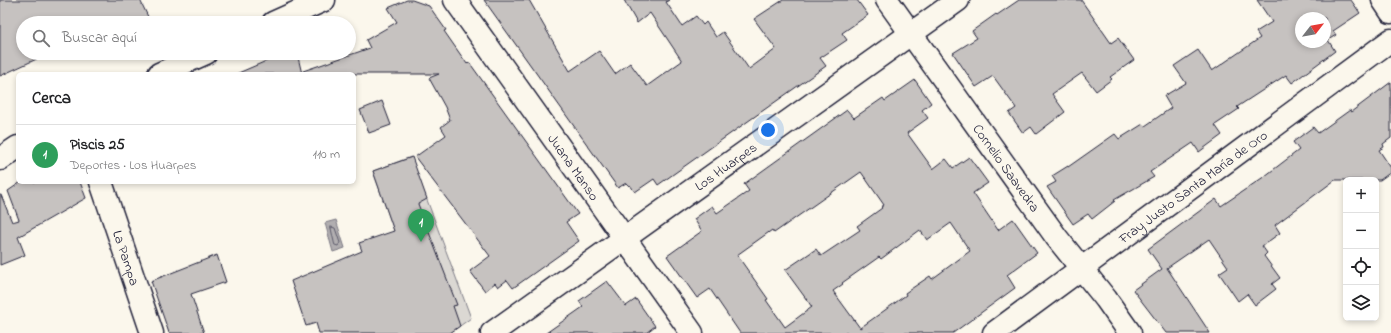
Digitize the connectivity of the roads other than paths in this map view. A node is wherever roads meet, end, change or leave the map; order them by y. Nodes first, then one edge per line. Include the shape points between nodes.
1 (324, 0) edge
2 (455, 0) edge
3 (887, 0) edge
4 (958, 0) edge
5 (1383, 0) edge
6 (1391, 12) edge
7 (289, 16) edge
8 (911, 34) junction
9 (1391, 40) edge
10 (190, 60) edge
11 (163, 72) edge
12 (16, 148) edge
13 (0, 159) edge
14 (102, 184) edge
15 (625, 238) junction
16 (1081, 268) junction
17 (152, 333) edge
18 (492, 333) edge
19 (692, 333) edge
20 (994, 333) edge
21 (1130, 333) edge

1 - 7 street
2 - 15 street, Juana Manso
3 - 8 street, Cornelio Saavedra
4 - 8 street, Los Huarpes
5 - 6 street
8 - 15 street, Los Huarpes
8 - 16 street, Cornelio Saavedra
9 - 16 street, Fray Justo Santa María de Oro
10 - 11 street
12 - 13 street
14 - 17 street, La Pampa
15 - 18 street, Los Huarpes
15 - 19 street, Juana Manso
16 - 20 street, Fray Justo Santa María de Oro
16 - 21 street, Cornelio Saavedra

